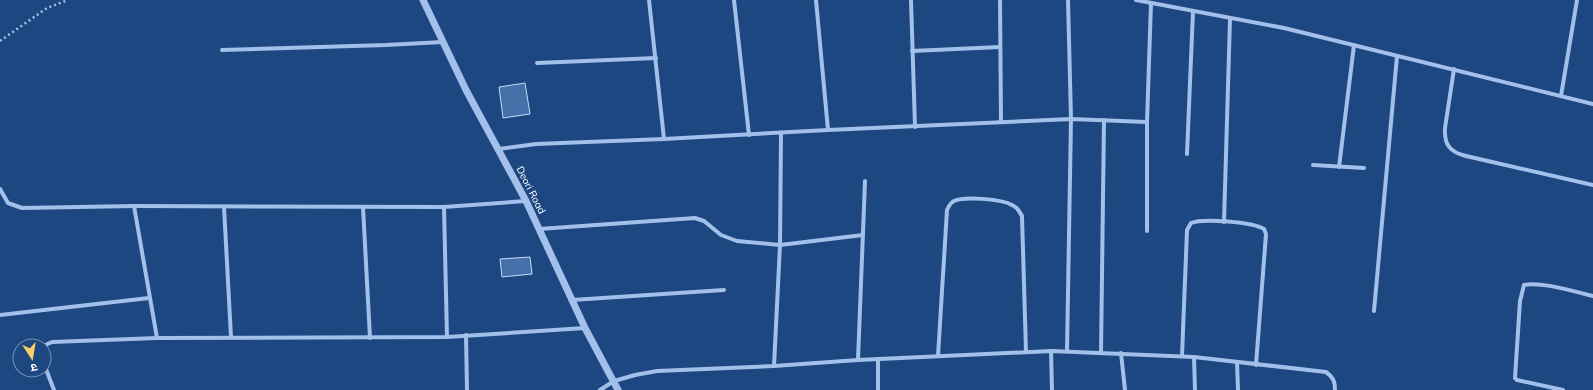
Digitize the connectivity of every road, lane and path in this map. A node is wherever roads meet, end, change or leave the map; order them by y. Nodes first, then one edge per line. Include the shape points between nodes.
1 (68, 0) edge
2 (423, 0) edge
3 (649, 0) edge
4 (734, 0) edge
5 (816, 0) edge
6 (911, 0) edge
7 (1000, 0) edge
8 (1068, 0) edge
9 (1136, 0) edge
10 (1576, 0) edge
11 (1141, 1) edge
12 (1152, 3) junction
13 (1193, 11) junction
14 (1230, 19) junction
15 (0, 41) edge
16 (443, 42) junction
17 (1354, 45) junction
18 (1000, 46) junction
19 (222, 50) dead end
20 (912, 51) junction
21 (1397, 56) junction
22 (656, 58) junction
23 (537, 63) dead end
24 (1454, 70) junction
25 (1561, 96) junction
26 (1593, 104) edge
27 (1071, 119) junction
28 (1104, 120) junction
29 (1001, 122) junction
30 (1147, 122) junction
31 (915, 127) junction
32 (828, 130) junction
33 (781, 134) junction
34 (749, 135) junction
35 (664, 139) junction
36 (498, 149) junction
37 (1187, 154) dead end
38 (1313, 165) dead end
39 (1339, 167) junction
40 (1364, 168) dead end
41 (865, 181) dead end
42 (1593, 185) edge
43 (0, 189) edge
44 (526, 201) junction
45 (134, 206) junction
46 (224, 207) junction
47 (444, 207) junction
48 (363, 208) junction
49 (1224, 222) junction
50 (539, 229) junction
51 (1147, 231) dead end
52 (863, 235) junction
53 (780, 244) junction
54 (724, 290) dead end
55 (1593, 296) edge
56 (149, 298) junction
57 (572, 300) junction
58 (1374, 311) dead end
59 (0, 315) edge
60 (585, 328) junction
61 (466, 336) junction
62 (231, 337) junction
63 (447, 337) junction
64 (157, 338) junction
65 (370, 338) junction
66 (52, 342) edge
67 (1052, 351) junction
68 (1067, 351) junction
69 (1026, 352) junction
70 (1101, 352) junction
71 (1121, 353) junction
72 (938, 356) junction
73 (1182, 356) junction
74 (1194, 357) junction
75 (878, 359) junction
76 (858, 360) junction
77 (1237, 362) junction
78 (1256, 364) junction
79 (774, 366) junction
80 (49, 378) edge
81 (614, 381) junction
82 (54, 390) edge
83 (467, 390) edge
84 (600, 390) edge
85 (618, 390) edge
86 (878, 390) edge
87 (1052, 390) edge
88 (1125, 390) edge
89 (1195, 390) edge
90 (1238, 390) edge
91 (1335, 390) edge
92 (1561, 390) edge

1 - 15 path via 47,8
2 - 16 street, Deori Road
3 - 22 street
4 - 34 street
5 - 32 street
6 - 20 street
7 - 18 street
8 - 27 street
9 - 11 street
10 - 25 street
11 - 12 street
12 - 13 street
12 - 30 street
13 - 14 street
13 - 37 street
14 - 17 street via 1284,28
14 - 49 street
16 - 19 street
16 - 36 street, Deori Road
17 - 21 street
17 - 39 street
18 - 20 street
18 - 29 street
20 - 31 street
21 - 24 street
21 - 58 street
22 - 23 street
22 - 35 street
24 - 25 street
24 - 42 street via 1444,138 1452,150 1457,154
25 - 26 street
27 - 28 street
27 - 29 street
27 - 68 street
28 - 30 street
28 - 70 street
29 - 31 street
30 - 51 street
31 - 32 street
32 - 33 street
33 - 34 street
33 - 53 street
34 - 35 street
35 - 36 street via 536,144
36 - 44 street, Deori Road
38 - 39 street
39 - 40 street
41 - 52 street
43 - 45 street via 8,203 22,208
44 - 47 street
44 - 50 street, Deori Road
45 - 46 street
45 - 56 street
46 - 48 street
46 - 62 street
47 - 48 street
47 - 63 street
48 - 65 street
49 - 73 street via 1198,221 1191,223 1187,230
49 - 78 street via 1259,226 1266,234
50 - 53 street via 695,218 704,221 729,239
50 - 57 street, Deori Road
52 - 53 street
52 - 76 street
53 - 79 street
54 - 57 street
55 - 92 street via 1545,286 1524,285 1520,301 1515,378
56 - 59 street
56 - 64 street
57 - 60 street, Deori Road
60 - 61 street
60 - 81 street, Deori Road
61 - 63 street
61 - 83 street
62 - 64 street
62 - 65 street
63 - 65 street
64 - 66 street
67 - 68 street
67 - 69 street
67 - 87 street
68 - 70 street
69 - 72 street
69 - 72 street via 1022,216 1012,204 964,198 949,204 947,210
70 - 71 street
71 - 73 street
71 - 88 street
72 - 75 street
73 - 74 street
74 - 77 street
74 - 89 street
75 - 76 street
75 - 86 street
76 - 79 street
77 - 78 street
77 - 90 street
78 - 91 street via 1326,372 1332,376
79 - 81 street via 657,371 635,374
80 - 82 street
81 - 84 street
81 - 85 street, Deori Road

